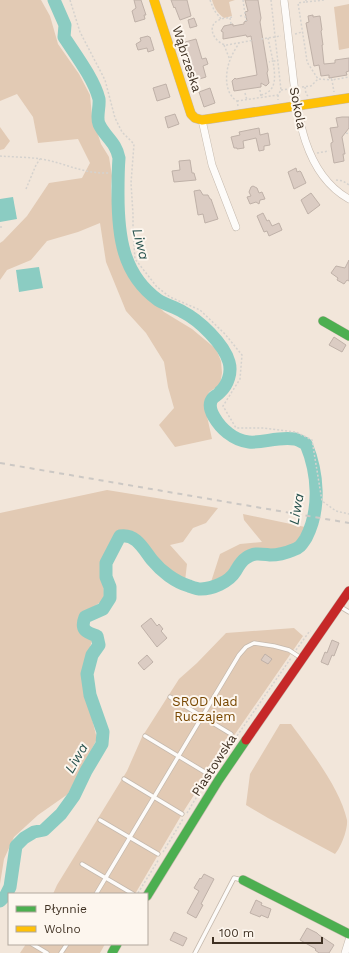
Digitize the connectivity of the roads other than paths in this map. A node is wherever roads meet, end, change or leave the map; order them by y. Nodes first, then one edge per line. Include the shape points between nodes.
1 (154, 0) edge
2 (284, 0) edge
3 (349, 98) edge
4 (296, 106) junction
5 (202, 120) junction
6 (349, 199) edge
7 (236, 227) dead end
8 (323, 321) dead end
9 (349, 336) edge
10 (349, 591) edge
11 (338, 605) junction
12 (349, 612) edge
13 (302, 658) junction
14 (170, 697) dead end
15 (202, 716) junction
16 (231, 734) dead end
17 (144, 736) dead end
18 (178, 757) junction
19 (208, 774) dead end
20 (124, 779) dead end
21 (154, 796) junction
22 (182, 814) dead end
23 (100, 820) dead end
24 (130, 837) junction
25 (158, 854) dead end
26 (82, 864) dead end
27 (106, 878) junction
28 (243, 880) joint
29 (97, 893) edge
30 (131, 893) edge
31 (148, 894) edge
32 (349, 934) edge
33 (349, 940) edge
34 (34, 945) edge
35 (47, 953) edge
36 (195, 953) edge
37 (345, 953) edge

1 - 5 street, Wąbrzeska via 191,114
2 - 4 street, Sokola
3 - 4 street
4 - 5 street
4 - 6 street, Sokola via 302,132 319,171 335,190
5 - 7 street via 212,165
8 - 9 street
10 - 11 street, Piastowska
11 - 12 lane
11 - 13 street, Piastowska
13 - 15 lane via 292,652 254,642 239,656
13 - 31 street, Piastowska via 218,781
14 - 15 lane
15 - 16 lane
15 - 18 lane
17 - 18 lane
18 - 19 lane
18 - 21 lane
20 - 21 lane
21 - 22 lane
21 - 24 lane
23 - 24 lane
24 - 25 lane
24 - 27 lane
26 - 27 lane
27 - 29 lane
27 - 30 lane
28 - 32 street
28 - 36 lane via 234,878
33 - 37 street
34 - 35 lane

